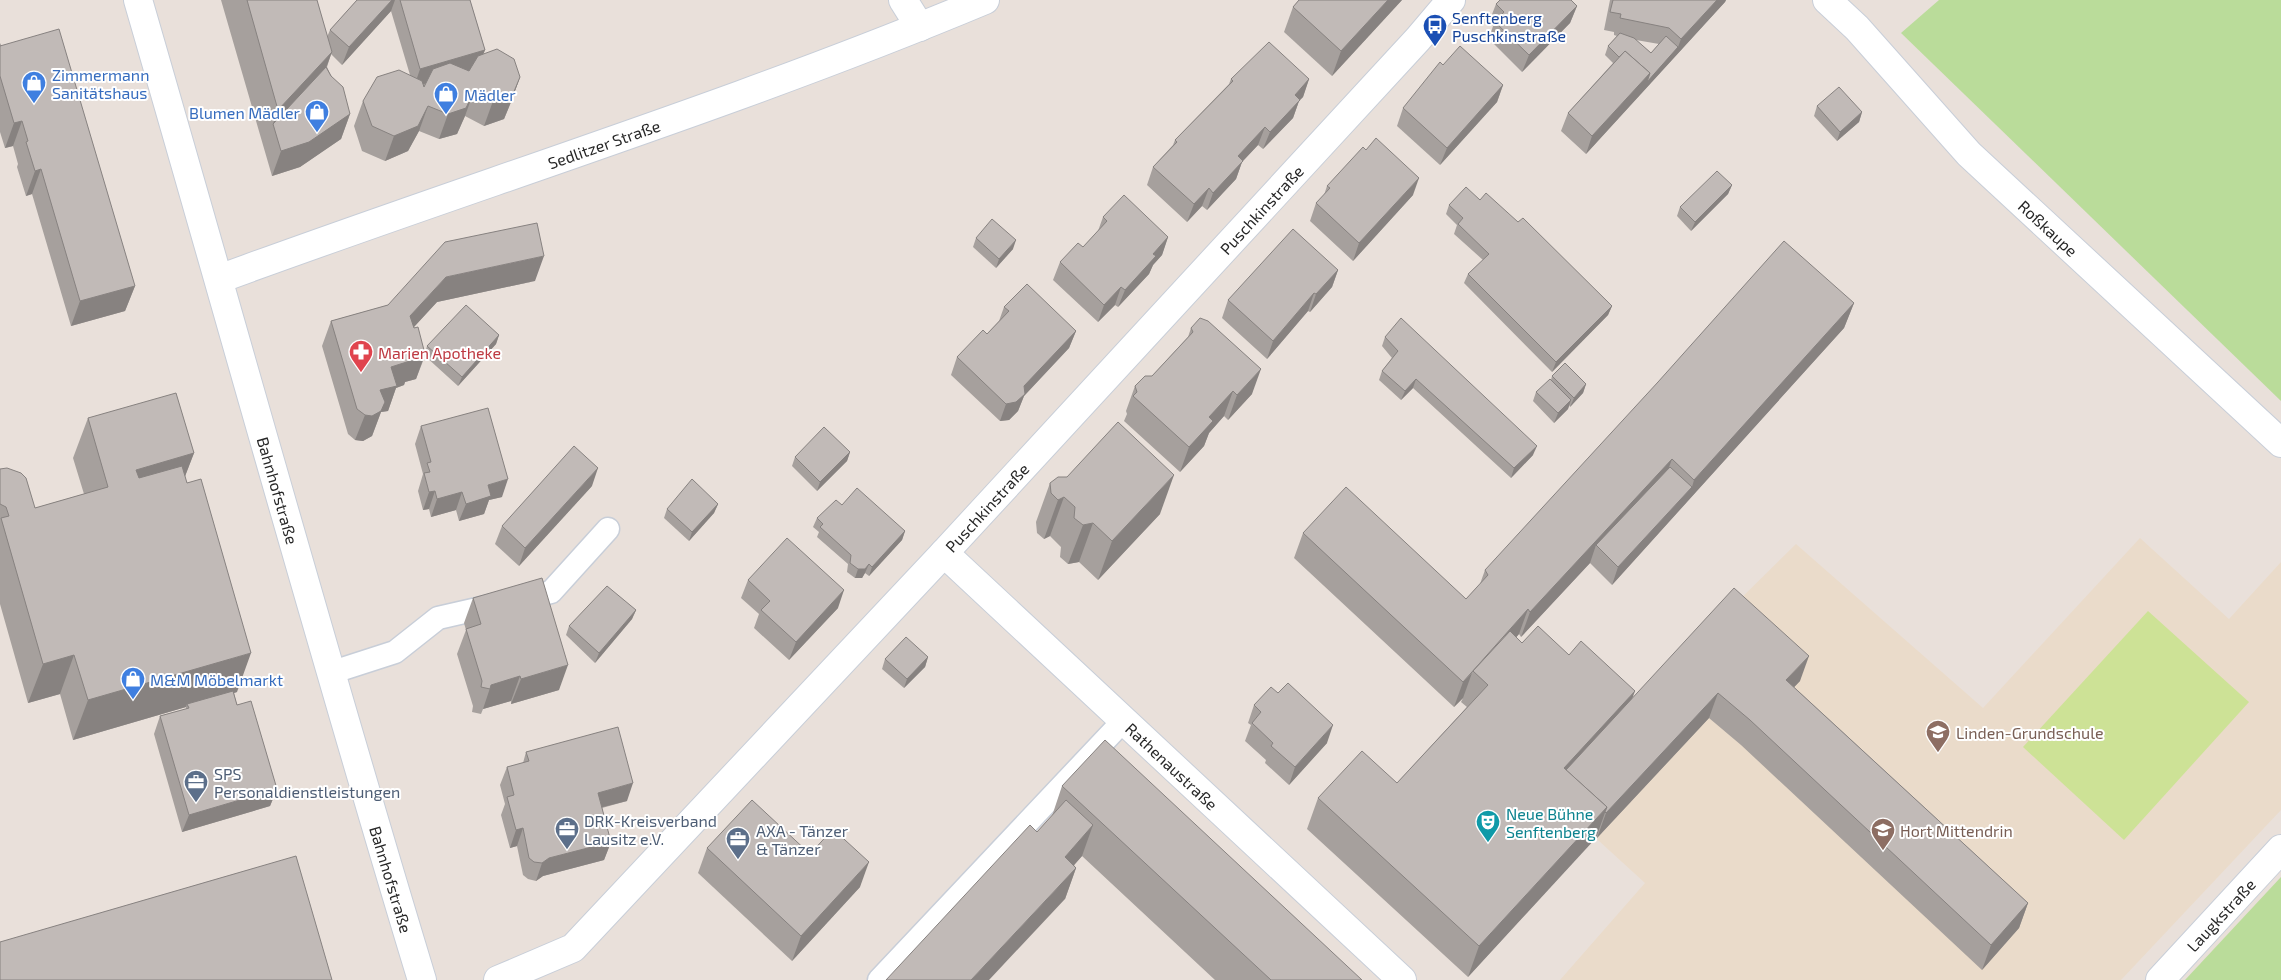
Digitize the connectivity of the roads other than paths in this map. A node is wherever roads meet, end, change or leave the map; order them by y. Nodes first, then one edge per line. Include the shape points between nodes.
1 (138, 0) edge
2 (903, 0) edge
3 (985, 0) edge
4 (1451, 0) edge
5 (1827, 0) edge
6 (920, 27) junction
7 (219, 279) junction
8 (2281, 443) edge
9 (608, 529) dead end
10 (944, 552) junction
11 (330, 672) junction
12 (1124, 720) junction
13 (2281, 849) edge
14 (422, 980) edge
15 (498, 980) edge
16 (879, 980) edge
17 (1402, 980) edge
18 (2160, 980) edge

1 - 7 street, Bahnhofstraße
2 - 6 street
3 - 6 street, Sedlitzer Straße
4 - 10 street, Puschkinstraße
5 - 8 street, Roßkaupe via 1857,28 1969,154
6 - 7 street, Sedlitzer Straße via 677,118
7 - 11 street, Bahnhofstraße
9 - 11 lane via 551,592 438,618 395,652
10 - 12 street, Rathenaustraße
10 - 15 street, Puschkinstraße via 573,948
11 - 14 street, Bahnhofstraße
12 - 16 lane
12 - 17 street, Rathenaustraße
13 - 18 street, Laugkstraße

